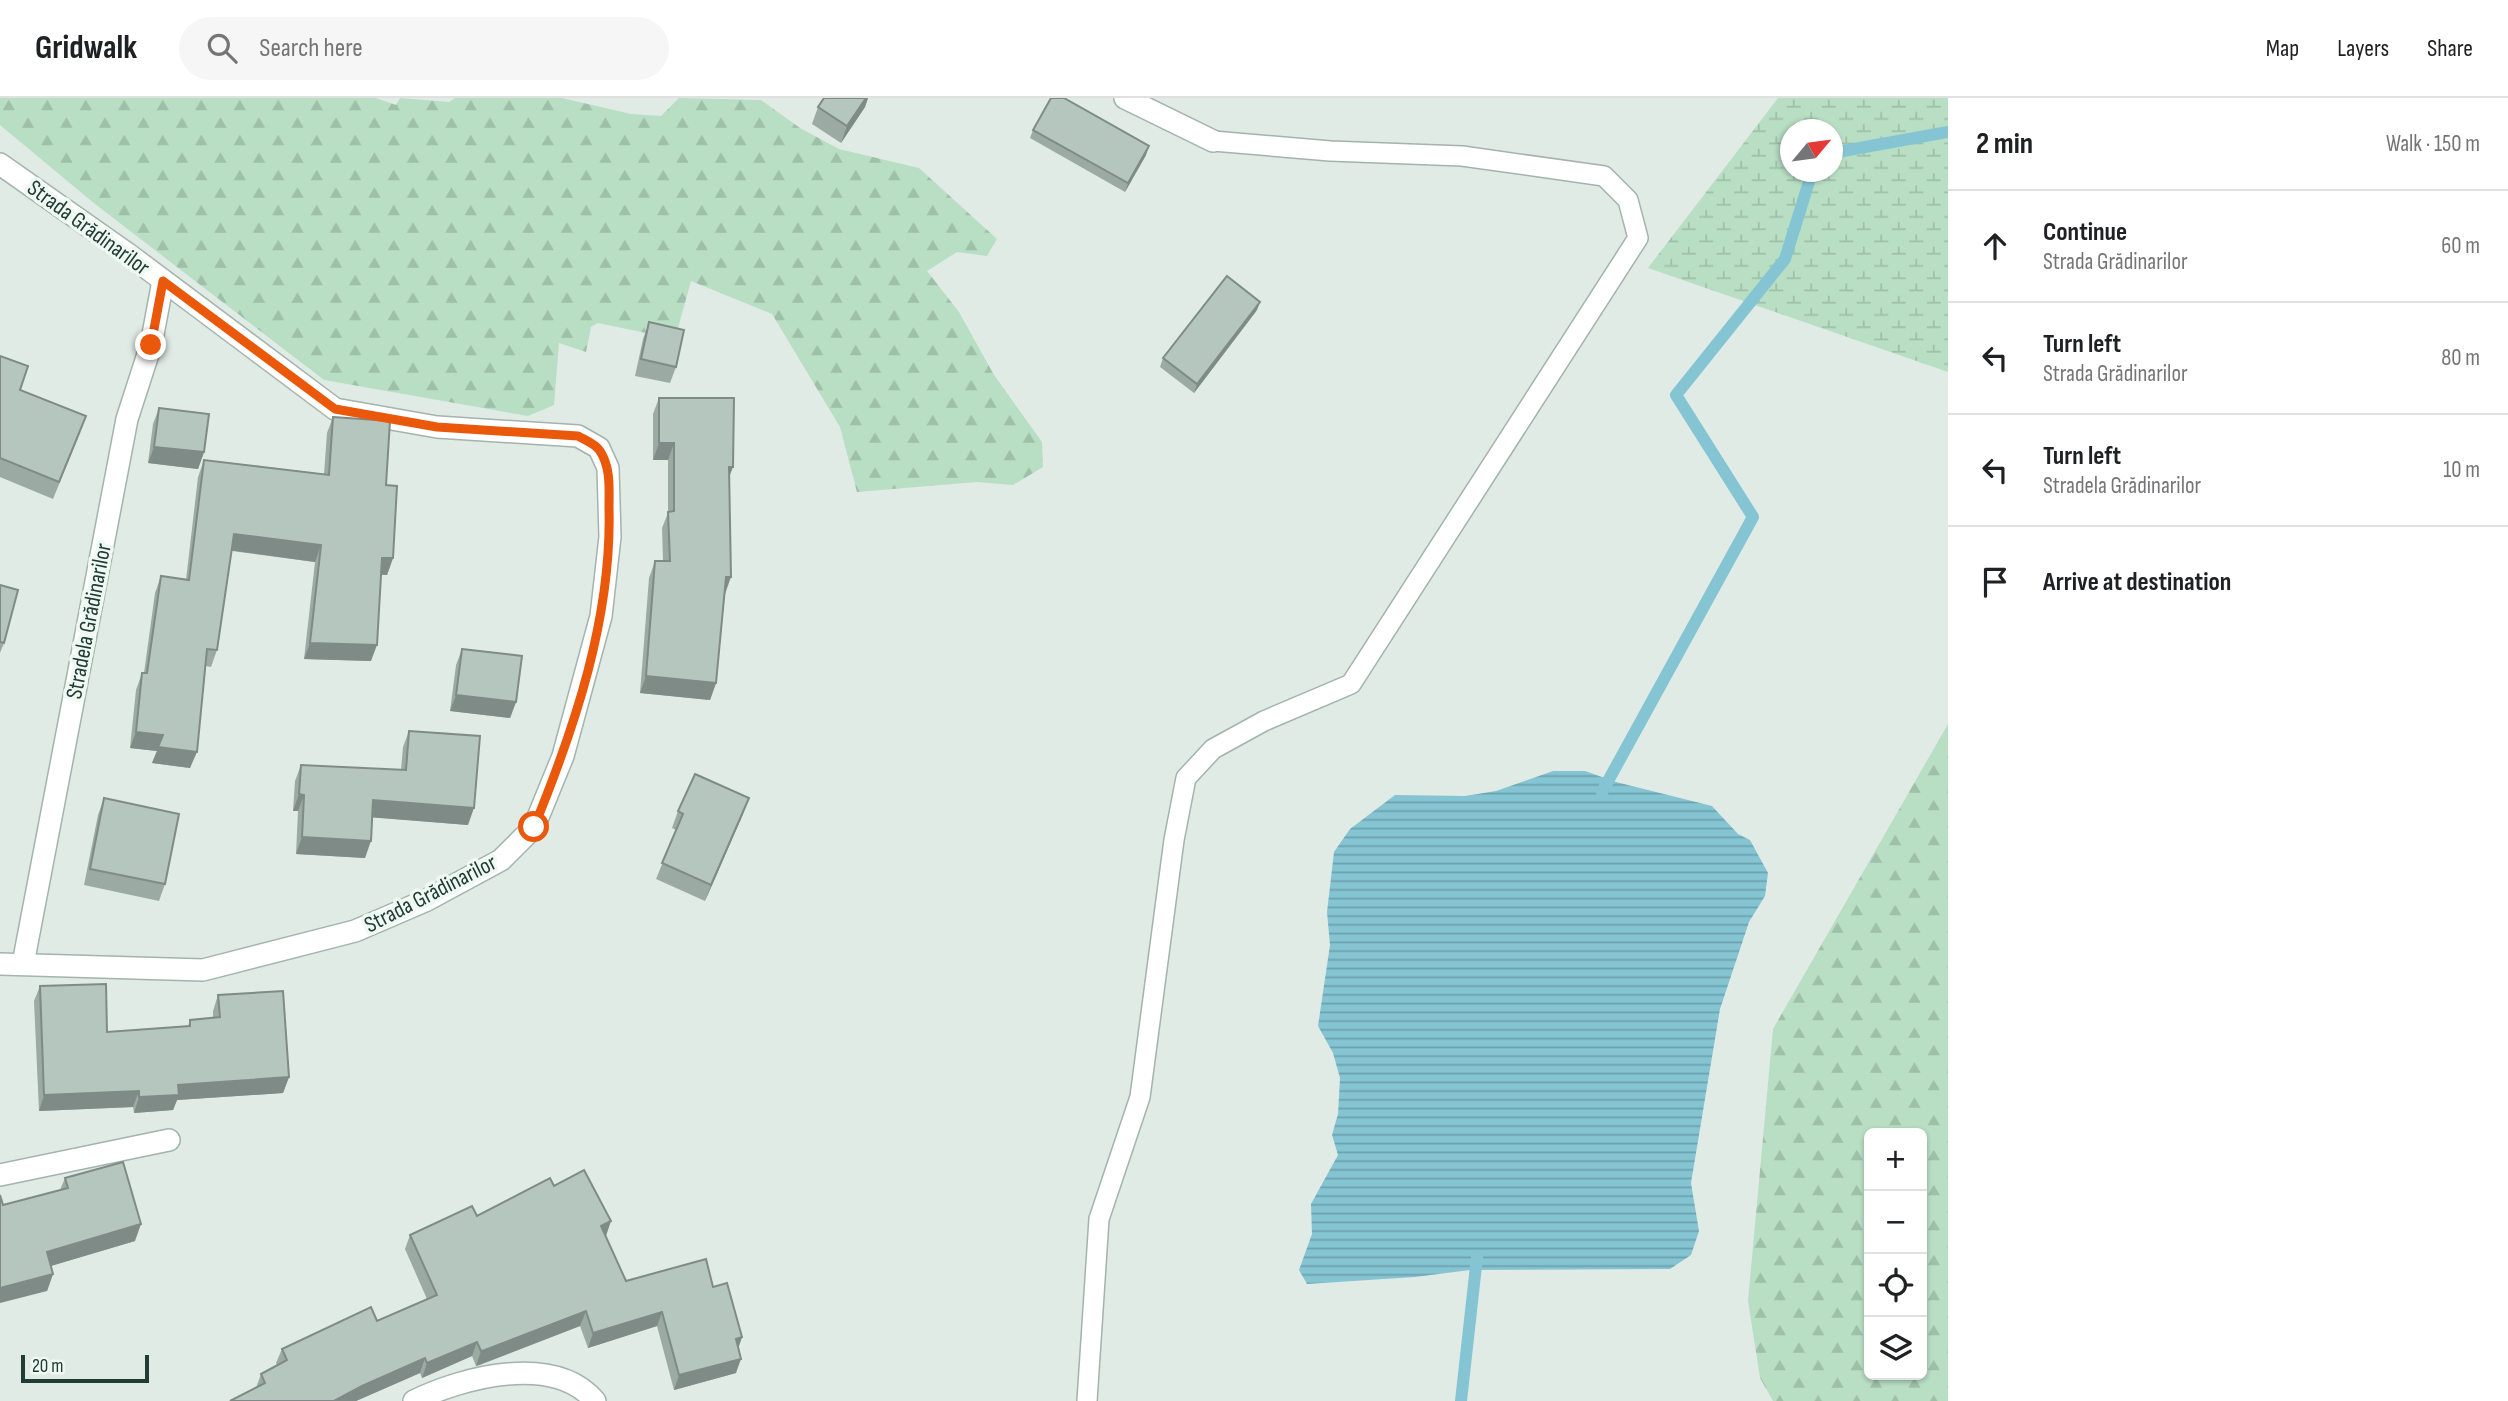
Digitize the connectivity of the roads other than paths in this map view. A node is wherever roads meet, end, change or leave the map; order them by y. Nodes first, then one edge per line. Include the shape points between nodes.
1 (1125, 98) edge
2 (1213, 141) joint
3 (0, 164) edge
4 (163, 281) junction
5 (0, 964) edge
6 (23, 964) junction
7 (169, 1140) dead end
8 (0, 1175) edge
9 (414, 1401) edge
10 (595, 1401) edge
11 (1087, 1401) edge

1 - 2 street
2 - 11 lane via 1462,156 1604,176 1628,200 1638,238 1351,684 1264,721 1213,749 1186,778 1140,1097 1100,1219
3 - 4 street, Strada Grădinarilor
4 - 6 street, Stradela Grădinarilor via 151,345 127,419
4 - 6 street, Strada Grădinarilor via 335,409 437,427 578,436 598,448 608,468 610,537 601,616 549,791 534,827 501,860 427,900 355,931 203,970
5 - 6 street, Strada Grădinarilor
7 - 8 street
9 - 10 street via 446,1388 518,1375 566,1379

